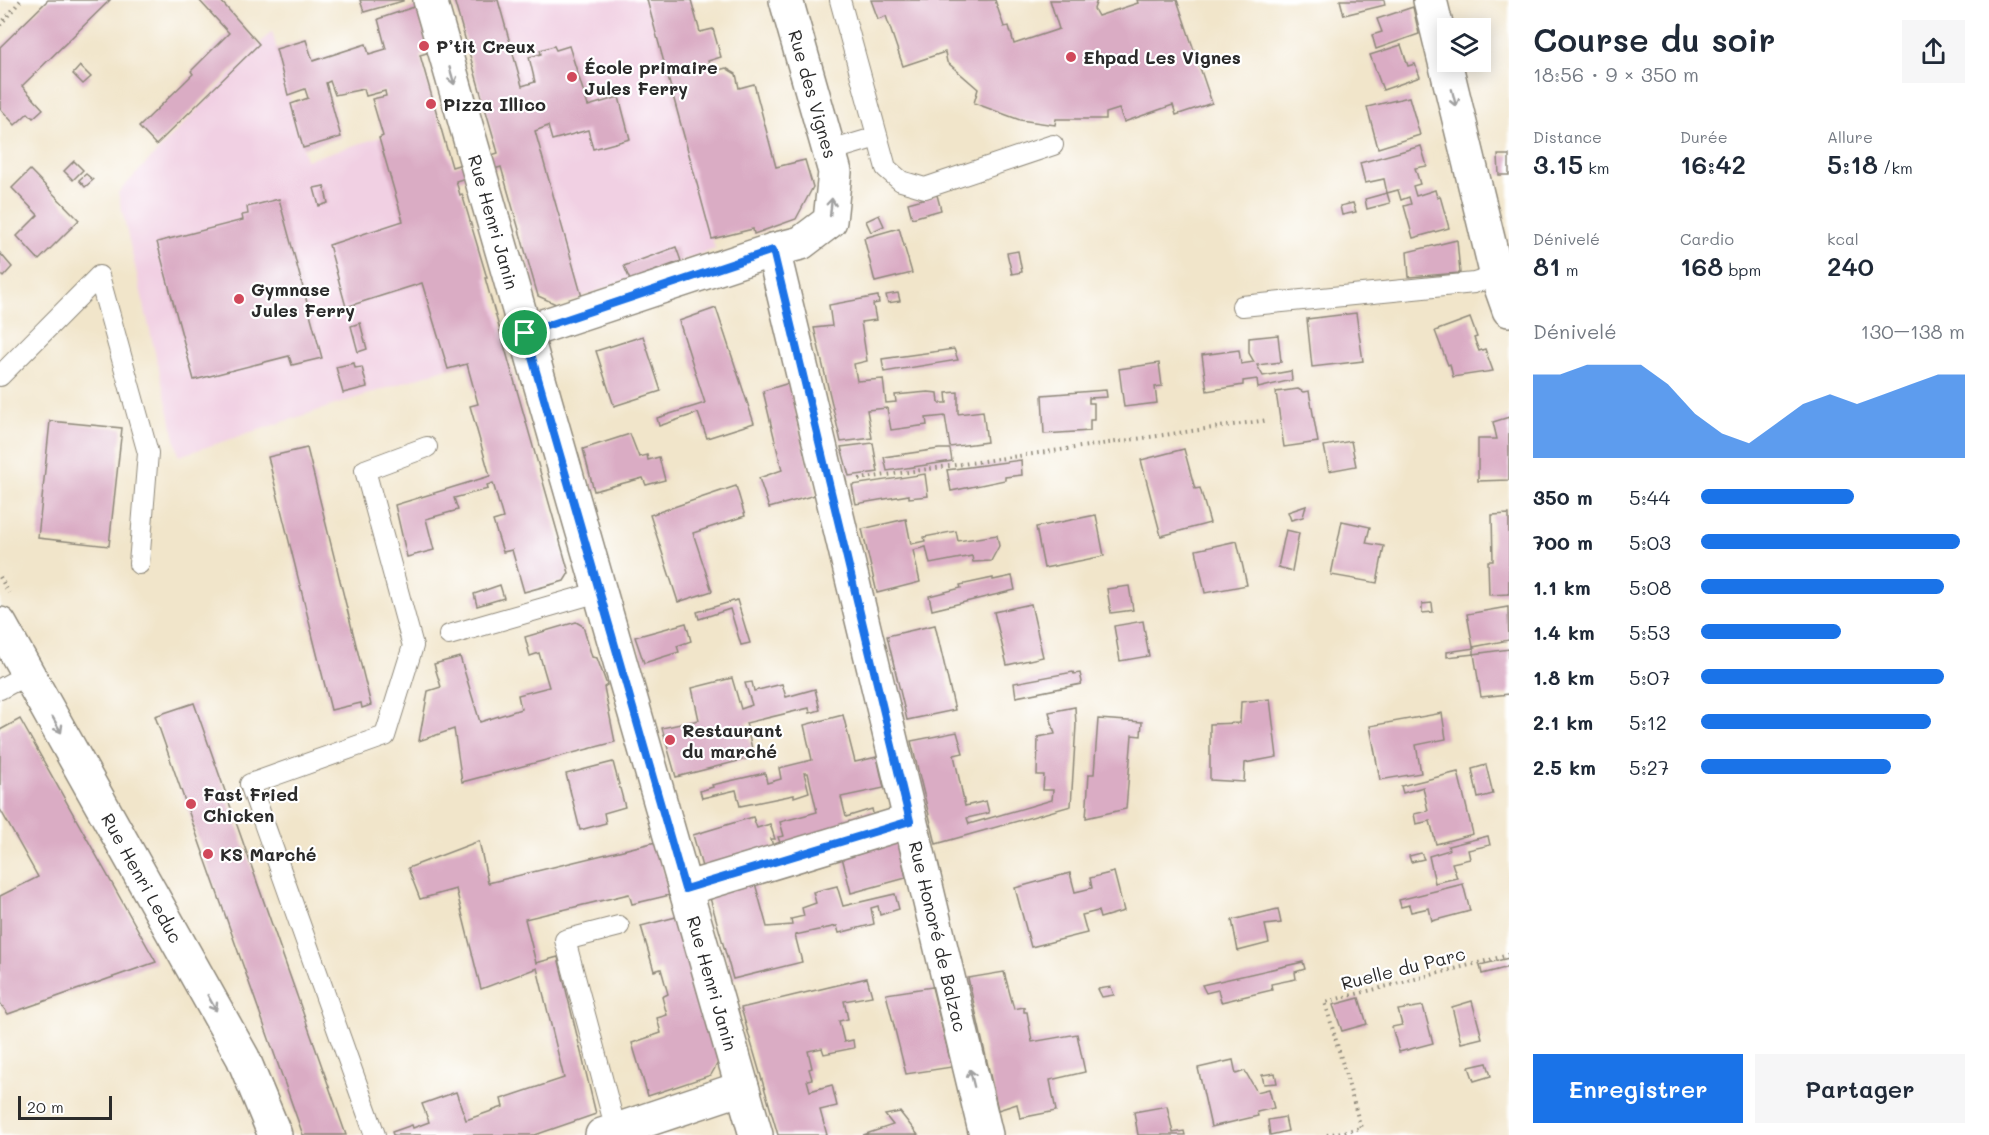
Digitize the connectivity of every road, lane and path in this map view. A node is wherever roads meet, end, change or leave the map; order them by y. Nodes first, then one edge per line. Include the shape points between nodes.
1 (21, 0) edge
2 (430, 0) edge
3 (786, 0) edge
4 (840, 0) edge
5 (1430, 0) edge
6 (0, 25) edge
7 (877, 137) junction
8 (1053, 145) dead end
9 (830, 151) junction
10 (773, 250) junction
11 (1497, 276) junction
12 (1242, 306) dead end
13 (1509, 310) edge
14 (525, 333) junction
15 (0, 376) edge
16 (1268, 420) dead end
17 (427, 447) dead end
18 (829, 483) junction
19 (139, 564) dead end
20 (599, 591) junction
21 (449, 635) dead end
22 (11, 652) edge
23 (0, 689) edge
24 (910, 821) junction
25 (685, 889) junction
26 (618, 926) dead end
27 (1509, 954) edge
28 (742, 1088) junction
29 (609, 1133) edge
30 (275, 1135) edge
31 (375, 1135) edge
32 (756, 1135) edge
33 (986, 1135) edge
34 (1327, 1135) edge

1 - 6 path
2 -> 14 street, Rue Henri Janin
3 - 9 street, Rue des Vignes
4 - 7 lane
5 -> 11 street
7 - 8 lane via 886,168 901,181 925,188
7 - 9 lane
10 -> 9 street, Rue des Vignes via 801,243 830,221 835,172
10 - 14 street, Rue des Vignes
10 - 18 street, Rue Honoré de Balzac
11 - 12 lane via 1474,283
11 - 13 street
14 - 20 street, Rue Henri Janin
15 - 19 lane via 99,276 148,453
16 - 18 path
17 - 31 lane via 365,470 412,646 385,736 250,784
18 - 24 street, Rue Honoré de Balzac
20 - 21 lane
20 - 25 street, Rue Henri Janin
22 - 23 lane
22 -> 30 street, Rue Henri Leduc via 243,1058
24 - 25 street
33 -> 24 street, Rue Honoré de Balzac
25 - 28 street, Rue Henri Janin
26 - 29 lane via 565,940
27 - 34 path, Ruelle du Parc via 1325,1002 1361,1128
28 - 29 street
28 - 32 street, Rue Henri Janin

